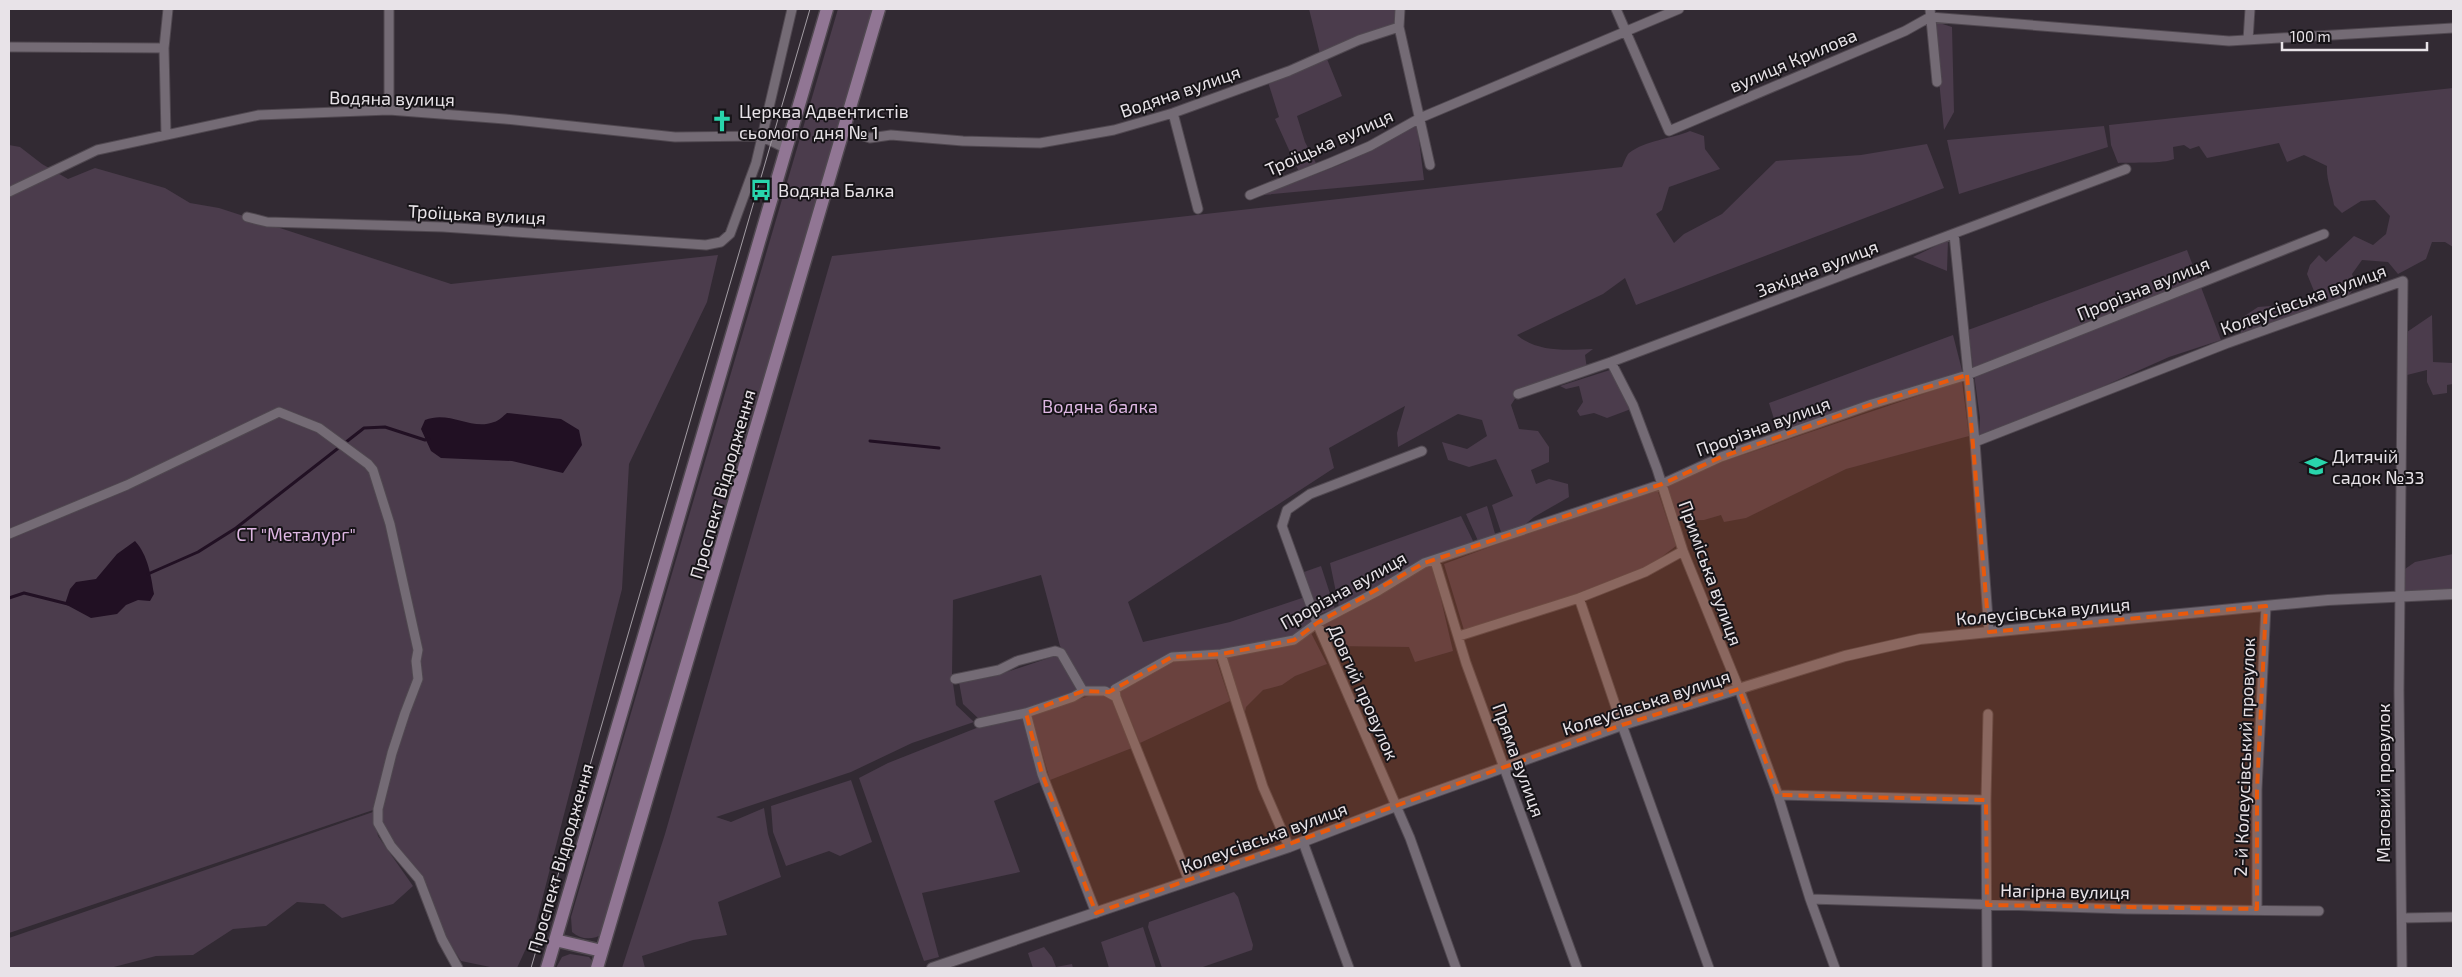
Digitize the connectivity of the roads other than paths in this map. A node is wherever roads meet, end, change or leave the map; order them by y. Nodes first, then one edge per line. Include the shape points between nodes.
1 (168, 9) edge
2 (389, 9) edge
3 (792, 9) edge
4 (827, 9) edge
5 (879, 9) edge
6 (1400, 9) edge
7 (1616, 9) edge
8 (1679, 9) edge
9 (2250, 9) edge
10 (1930, 13) edge
11 (1399, 27) junction
12 (2453, 28) edge
13 (1625, 31) junction
14 (2248, 40) junction
15 (9, 47) edge
16 (164, 48) junction
17 (1937, 82) dead end
18 (389, 110) junction
19 (1173, 113) junction
20 (1420, 118) junction
21 (843, 129) junction
22 (166, 134) junction
23 (761, 136) junction
24 (785, 148) junction
25 (1430, 165) dead end
26 (2126, 169) dead end
27 (9, 192) edge
28 (1250, 195) dead end
29 (1198, 209) dead end
30 (247, 217) dead end
31 (1954, 234) junction
32 (2324, 234) dead end
33 (1611, 362) junction
34 (1967, 375) junction
35 (1518, 394) dead end
36 (1975, 442) junction
37 (1422, 451) dead end
38 (1662, 484) junction
39 (9, 534) edge
40 (1682, 551) junction
41 (1435, 561) junction
42 (2453, 594) edge
43 (2400, 597) junction
44 (1579, 598) junction
45 (2266, 606) junction
46 (1316, 623) junction
47 (1989, 632) junction
48 (1459, 636) junction
49 (1221, 654) junction
50 (956, 679) dead end
51 (1739, 689) junction
52 (1083, 691) junction
53 (1116, 697) junction
54 (1026, 713) junction
55 (1988, 714) dead end
56 (979, 723) dead end
57 (1622, 725) junction
58 (1505, 766) junction
59 (1778, 795) junction
60 (1986, 800) junction
61 (1396, 806) junction
62 (1303, 842) junction
63 (1289, 847) junction
64 (1189, 881) junction
65 (1810, 899) junction
66 (1987, 906) junction
67 (2257, 909) junction
68 (2319, 911) dead end
69 (1096, 914) junction
70 (2453, 917) edge
71 (2402, 918) junction
72 (555, 940) junction
73 (602, 951) junction
74 (458, 968) edge
75 (547, 968) edge
76 (597, 968) edge
77 (932, 968) edge
78 (1349, 968) edge
79 (1456, 968) edge
80 (1577, 968) edge
81 (1709, 968) edge
82 (1835, 968) edge
83 (1988, 968) edge
84 (2402, 968) edge

1 - 16 street
2 - 18 street
3 - 23 street
4 - 24 main road, Проспект Відродження
5 - 21 main road, Проспект Відродження
6 - 11 street
7 - 13 street
8 - 13 street, Троїцька вулиця
9 - 14 street
10 - 13 street, вулиця Крилова via 1905,31 1669,131
10 - 14 street via 2229,41
10 - 17 street
11 - 19 street, Водяна вулиця
11 - 20 street
12 - 14 street
13 - 20 street, Троїцька вулиця
15 - 16 street
16 - 22 street
18 - 22 street, Водяна вулиця via 259,115
18 - 23 street, Водяна вулиця via 506,118 675,137
19 - 21 street, Водяна вулиця via 1114,130 1040,143 891,135 870,138
19 - 29 street
20 - 25 street
20 - 28 street, Троїцька вулиця via 1370,146
21 - 73 main road, Проспект Відродження
22 - 27 street, Водяна вулиця via 97,150
23 - 24 street, Водяна вулиця
23 - 30 street, Троїцька вулиця via 756,163 730,234 720,242 706,245 443,227 267,222
24 - 72 main road, Проспект Відродження
26 - 31 street, Західна вулиця
31 - 33 street, Західна вулиця
31 - 34 street
32 - 34 street, Прорізна вулиця
33 - 35 street, Західна вулиця
33 - 38 street, Приміська вулиця via 1633,404
34 - 36 street
34 - 38 street, Прорізна вулиця via 1872,404 1721,457
36 - 43 street, Колеусівська вулиця via 2228,343 2403,281
36 - 47 street
37 - 46 street, Довгий провулок via 1310,494 1286,510 1282,526
38 - 40 street, Приміська вулиця
38 - 41 street, Прорізна вулиця
39 - 74 street via 127,485 280,412 319,428 368,464 373,470 390,524 418,650 418,679 392,753 378,809 378,823 390,846 418,879 442,939
40 - 44 street via 1645,572
40 - 51 street, Приміська вулиця
41 - 46 street, Прорізна вулиця via 1424,563
41 - 48 street, Пряма вулиця
42 - 43 street, Колеусівська вулиця
43 - 45 street, Колеусівська вулиця
43 - 71 street, Маговий провулок
44 - 48 street
44 - 57 street
45 - 47 street, Колеусівська вулиця
45 - 67 street, 2-й Колеусівський провулок via 2257,790
46 - 49 street, Прорізна вулиця via 1294,640
46 - 61 street, Довгий провулок
47 - 51 street, Колеусівська вулиця via 1920,639 1853,654
48 - 58 street, Пряма вулиця
49 - 53 street, Прорізна вулиця via 1172,657 1115,689
49 - 63 street via 1263,787
50 - 52 street via 978,676 1055,651 1061,653
51 - 57 street, Колеусівська вулиця
51 - 59 street, Приміська вулиця
52 - 53 street via 1105,690
52 - 54 street
53 - 64 street
54 - 56 street
54 - 69 street via 1042,774
55 - 60 street
57 - 58 street, Колеусівська вулиця
57 - 81 street
58 - 61 street, Колеусівська вулиця
58 - 80 street, Пряма вулиця
59 - 60 street
59 - 65 street, Приміська вулиця
60 - 66 street
61 - 62 street, Колеусівська вулиця
61 - 79 street, Довгий провулок
62 - 63 street, Колеусівська вулиця
62 - 78 street
63 - 64 street, Колеусівська вулиця
64 - 69 street, Колеусівська вулиця
65 - 66 street, Нагірна вулиця
65 - 82 street, Приміська вулиця
66 - 67 street, Нагірна вулиця
66 - 83 street
67 - 68 street, Нагірна вулиця
69 - 77 street, Колеусівська вулиця
70 - 71 street
71 - 84 street, Маговий провулок
72 - 73 main road
72 - 75 main road, Проспект Відродження
73 - 76 main road, Проспект Відродження

